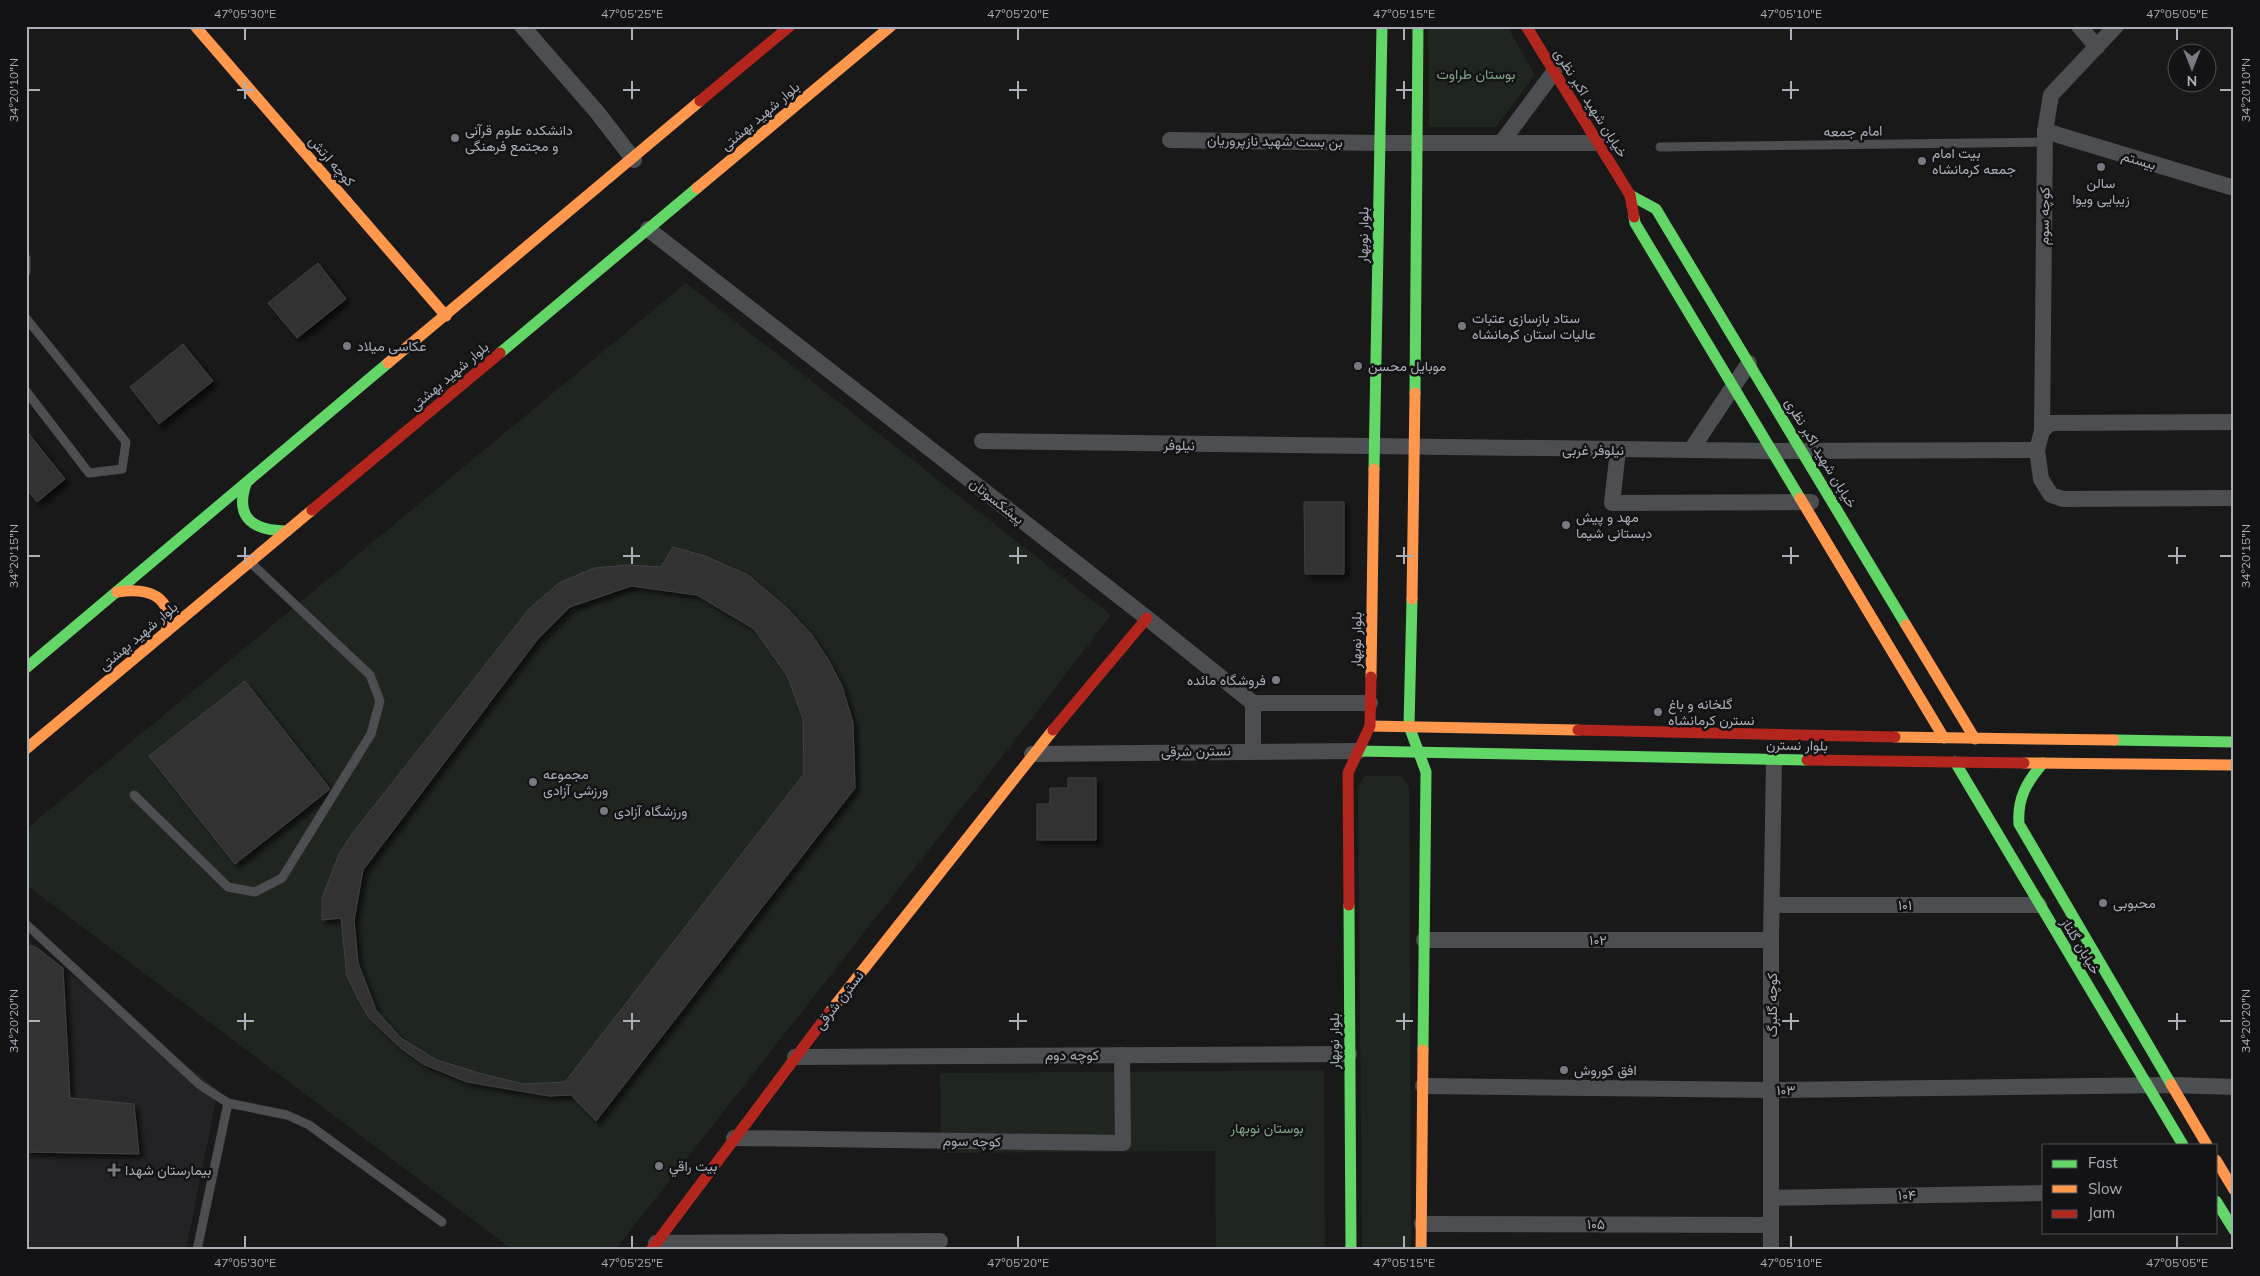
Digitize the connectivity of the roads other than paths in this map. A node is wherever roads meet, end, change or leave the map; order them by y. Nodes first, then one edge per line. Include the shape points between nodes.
1 (195, 26) edge
2 (522, 26) edge
3 (790, 26) edge
4 (891, 26) edge
5 (1382, 26) edge
6 (1418, 26) edge
7 (1526, 26) edge
8 (2079, 26) edge
9 (2116, 26) edge
10 (2097, 47) junction
11 (1554, 72) junction
12 (2045, 137) junction
13 (1170, 140) dead end
14 (1379, 143) junction
15 (1416, 143) junction
16 (1501, 143) junction
17 (1598, 143) junction
18 (1660, 147) dead end
19 (634, 160) junction
20 (2234, 188) edge
21 (1630, 195) junction
22 (648, 230) junction
23 (26, 258) edge
24 (26, 272) edge
25 (446, 316) junction
26 (26, 318) edge
27 (1749, 363) junction
28 (1734, 388) junction
29 (26, 391) edge
30 (2234, 422) edge
31 (2042, 431) junction
32 (982, 441) dead end
33 (1375, 447) junction
34 (1415, 448) junction
35 (1618, 450) junction
36 (1691, 450) junction
37 (2037, 450) junction
38 (1771, 451) junction
39 (1802, 451) junction
40 (246, 484) junction
41 (2234, 498) edge
42 (1832, 501) junction
43 (1802, 503) junction
44 (287, 531) junction
45 (250, 562) junction
46 (117, 592) junction
47 (1147, 618) junction
48 (166, 632) junction
49 (26, 668) edge
50 (1253, 703) junction
51 (1370, 703) junction
52 (1370, 726) junction
53 (1409, 726) junction
54 (1944, 738) junction
55 (1975, 739) junction
56 (2234, 742) edge
57 (26, 749) edge
58 (1253, 750) junction
59 (1359, 751) junction
60 (1418, 751) junction
61 (1032, 754) junction
62 (1774, 760) junction
63 (1955, 762) junction
64 (2043, 762) junction
65 (2234, 765) edge
66 (134, 795) dead end
67 (1772, 905) junction
68 (2039, 905) junction
69 (26, 924) edge
70 (1424, 940) junction
71 (1771, 940) junction
72 (1349, 1054) junction
73 (1122, 1055) junction
74 (795, 1057) junction
75 (2172, 1085) junction
76 (1423, 1086) junction
77 (2149, 1087) junction
78 (2234, 1087) edge
79 (1772, 1090) junction
80 (228, 1104) junction
81 (734, 1138) junction
82 (2182, 1144) edge
83 (2206, 1144) edge
84 (2218, 1163) edge
85 (2234, 1190) edge
86 (2042, 1193) edge
87 (1771, 1198) junction
88 (2218, 1204) edge
89 (442, 1222) dead end
90 (1422, 1224) junction
91 (1771, 1225) junction
92 (2234, 1230) edge
93 (940, 1241) dead end
94 (653, 1246) edge
95 (197, 1250) edge
96 (1351, 1250) edge
97 (1421, 1250) edge
98 (1771, 1250) edge

1 - 25 street, کوچه ارتش
2 - 19 street
3 - 19 street
4 - 22 street, بلوار شهید بهشتی
5 - 14 street, بلوار نوبهار
6 - 15 street
7 - 11 street, خیابان شهید اکبر نظری
8 - 10 street
9 - 10 street, کوچه سوم
10 - 12 street, کوچه سوم via 2051,95
11 - 16 street
11 - 17 street, خیابان شهید اکبر نظری
12 - 18 lane, امام جمعه
12 - 20 street, بیستم
12 - 31 street, کوچه سوم
13 - 14 street, بن بست شهید نازپروریان
14 - 15 street, بن بست شهید نازپروریان
14 - 33 street, بلوار نوبهار
15 - 16 street, بن بست شهید نازپروریان
15 - 34 street
16 - 17 street, بن بست شهید نازپروریان
17 - 21 street, خیابان شهید اکبر نظری
19 - 25 street
21 - 27 street, خیابان شهید اکبر نظری via 1656,209
21 - 28 street, خیابان شهید اکبر نظری via 1634,223
22 - 44 street, بلوار شهید بهشتی
22 - 47 street, پیشکسوتان
23 - 24 lane
25 - 40 street
26 - 29 lane via 126,442 122,469 89,473
27 - 28 street
27 - 39 street, خیابان شهید اکبر نظری
28 - 36 street
28 - 38 street, خیابان شهید اکبر نظری
30 - 31 street via 2050,422
31 - 37 street, کوچه سوم
32 - 33 street, نیلوفر
33 - 34 street, نیلوفر
33 - 51 street, بلوار نوبهار
34 - 35 street, نیلوفر غربی
34 - 53 street
35 - 36 street, نیلوفر غربی
35 - 43 street via 1612,503
36 - 38 street, نیلوفر غربی
37 - 39 street, نیلوفر غربی
37 - 41 street via 2041,478 2051,495 2063,499
38 - 39 street, نیلوفر غربی
38 - 43 street, خیابان شهید اکبر نظری
39 - 42 street, خیابان شهید اکبر نظری
40 - 44 street via 241,504 246,519 263,528
40 - 46 street
42 - 43 street
42 - 55 street, خیابان شهید اکبر نظری
43 - 54 street, خیابان شهید اکبر نظری
44 - 45 street, بلوار شهید بهشتی
45 - 48 street, بلوار شهید بهشتی
45 - 66 lane via 370,675 380,701 371,734 282,878 255,892 228,887
46 - 48 street via 140,589 152,592 166,606 170,622
46 - 49 street
47 - 50 street, پیشکسوتان
47 - 61 street, نسترن شرقی
48 - 57 street, بلوار شهید بهشتی
50 - 51 street
50 - 58 street
51 - 52 street, بلوار نوبهار
52 - 53 street, بلوار نسترن
52 - 59 street, بلوار نوبهار
53 - 54 street, بلوار نسترن
53 - 60 street
54 - 55 street, بلوار نسترن
55 - 56 street, بلوار نسترن
58 - 59 street, نسترن شرقی
58 - 61 street, نسترن شرقی
59 - 60 street, بلوار نسترن
59 - 72 street, بلوار نوبهار via 1348,773
60 - 62 street, بلوار نسترن
60 - 70 street via 1426,772
61 - 74 street, نسترن شرقی
62 - 63 street, بلوار نسترن
62 - 67 street, کوچه گلبرگ
63 - 64 street, بلوار نسترن
63 - 68 street, خیابان گلناز
64 - 65 street, بلوار نسترن
64 - 75 street, خیابان گلناز via 2020,797 2017,810 2019,824
67 - 68 street, ۱۰۱
67 - 71 street, کوچه گلبرگ
68 - 77 street, خیابان گلناز
69 - 80 lane via 200,1085
70 - 71 street, ۱۰۲
70 - 76 street
71 - 79 street, کوچه گلبرگ
72 - 73 street, کوچه دوم
72 - 96 street, بلوار نوبهار
73 - 74 street, کوچه دوم
73 - 81 street, کوچه سوم via 1122,1143
74 - 81 street, نسترن شرقی
75 - 77 street, ۱۰۳
75 - 78 street, ۱۰۳
75 - 83 street, خیابان گلناز
76 - 79 street, ۱۰۳
76 - 90 street
77 - 79 street, ۱۰۳
77 - 82 street, خیابان گلناز
79 - 87 street, کوچه گلبرگ
80 - 89 lane via 287,1114 309,1125
80 - 95 lane
81 - 94 street, نسترن شرقی
84 - 85 street
86 - 87 street, ۱۰۴
87 - 91 street, کوچه گلبرگ
88 - 92 street
90 - 91 street, ۱۰۵
90 - 97 street
91 - 98 street, کوچه گلبرگ
93 - 94 street

